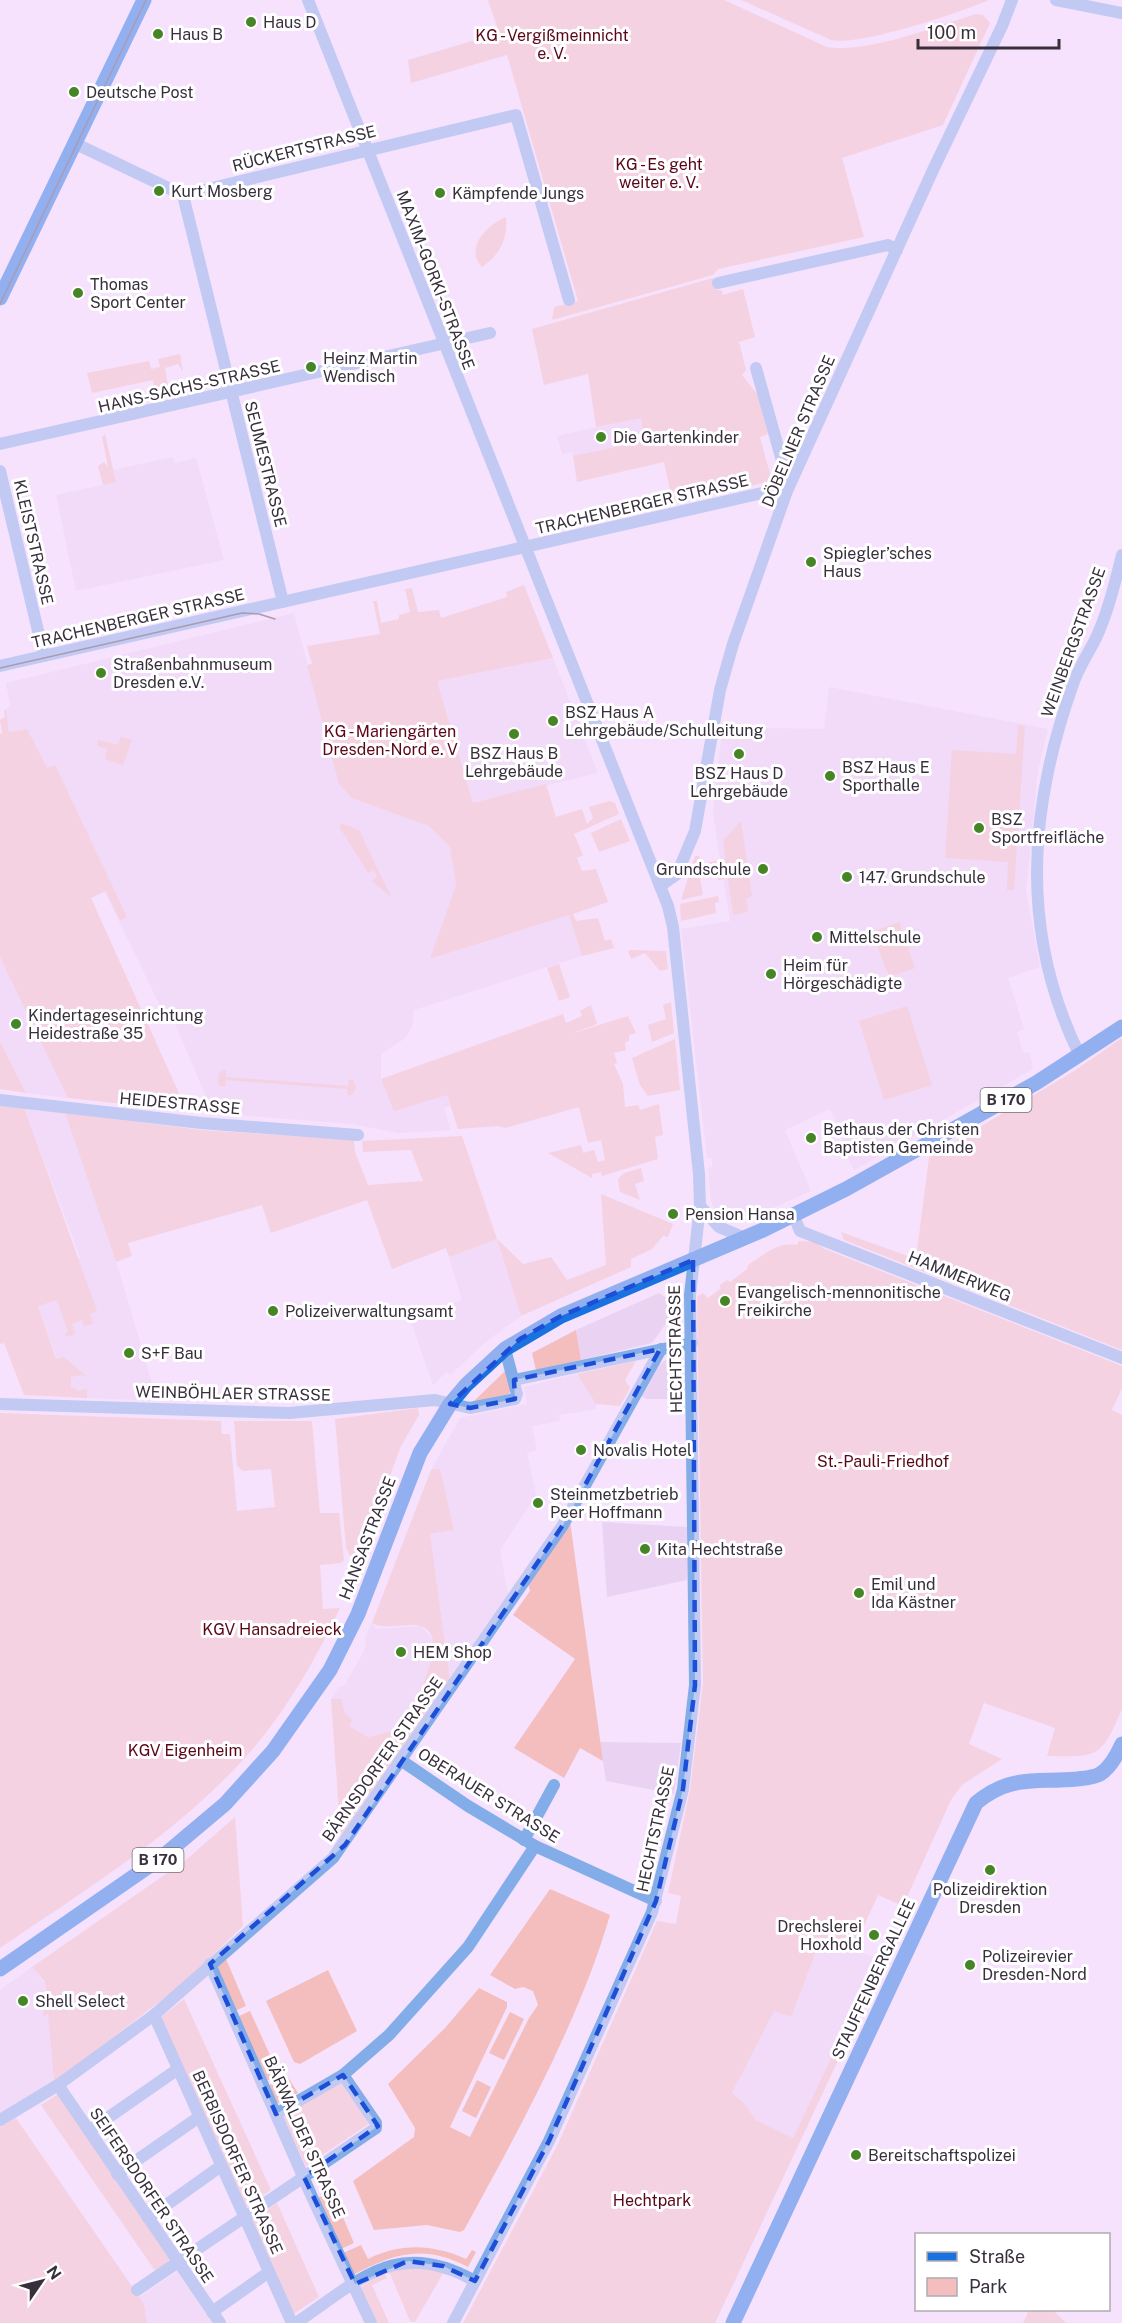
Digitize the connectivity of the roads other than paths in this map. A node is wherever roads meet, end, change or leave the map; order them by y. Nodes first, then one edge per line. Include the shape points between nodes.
1 (144, 0) edge
2 (308, 0) edge
3 (1012, 0) edge
4 (1056, 0) edge
5 (1122, 13) edge
6 (74, 143) junction
7 (367, 149) junction
8 (183, 195) junction
9 (897, 250) junction
10 (718, 283) dead end
11 (0, 298) edge
12 (569, 300) dead end
13 (490, 333) dead end
14 (443, 344) junction
15 (756, 368) dead end
16 (232, 394) junction
17 (0, 444) edge
18 (797, 467) junction
19 (0, 471) edge
20 (787, 491) junction
21 (525, 549) junction
22 (1122, 555) edge
23 (283, 602) junction
24 (44, 656) junction
25 (0, 666) edge
26 (660, 886) junction
27 (1122, 1026) edge
28 (1080, 1056) junction
29 (0, 1100) edge
30 (358, 1135) dead end
31 (700, 1206) junction
32 (794, 1216) junction
33 (746, 1238) junction
34 (693, 1260) junction
35 (692, 1343) junction
36 (505, 1349) junction
37 (661, 1349) junction
38 (1122, 1358) edge
39 (514, 1380) junction
40 (0, 1404) edge
41 (450, 1404) junction
42 (1122, 1744) edge
43 (402, 1761) junction
44 (554, 1785) dead end
45 (530, 1843) junction
46 (656, 1901) junction
47 (210, 1964) junction
48 (0, 1969) edge
49 (154, 2015) junction
50 (178, 2069) junction
51 (343, 2075) junction
52 (58, 2085) junction
53 (276, 2114) junction
54 (200, 2117) junction
55 (0, 2120) edge
56 (89, 2131) junction
57 (221, 2166) junction
58 (117, 2174) junction
59 (304, 2176) junction
60 (244, 2217) junction
61 (148, 2218) junction
62 (179, 2262) junction
63 (269, 2272) junction
64 (475, 2281) junction
65 (354, 2284) junction
66 (138, 2290) dead end
67 (212, 2312) junction
68 (220, 2323) edge
69 (294, 2323) edge
70 (371, 2323) edge
71 (453, 2323) edge
72 (733, 2323) edge

1 - 6 main road
2 - 7 street, MAXIM-GORKI-STRASSE
3 - 9 street, DÖBELNER STRASSE
4 - 5 street
6 - 8 street
6 - 11 main road
7 - 8 street, RÜCKERTSTRASSE
7 - 12 street, RÜCKERTSTRASSE via 516,115
7 - 14 street, MAXIM-GORKI-STRASSE
8 - 16 street, SEUMESTRASSE
9 - 10 street via 888,245
9 - 18 street, DÖBELNER STRASSE
13 - 14 street, HANS-SACHS-STRASSE
14 - 16 street, HANS-SACHS-STRASSE
14 - 21 street, MAXIM-GORKI-STRASSE
15 - 18 street via 782,461
16 - 17 street, HANS-SACHS-STRASSE
16 - 23 street, SEUMESTRASSE
18 - 20 street, DÖBELNER STRASSE
19 - 24 street, KLEISTSTRASSE
20 - 21 street, TRACHENBERGER STRASSE via 772,491
20 - 26 street, DÖBELNER STRASSE via 720,690 695,831 677,874
21 - 23 street, TRACHENBERGER STRASSE
21 - 26 street, MAXIM-GORKI-STRASSE
22 - 28 street, WEINBERGSTRASSE via 1100,629 1072,685 1048,768 1040,814 1036,908 1059,1006
23 - 24 street, TRACHENBERGER STRASSE
24 - 25 street, TRACHENBERGER STRASSE
26 - 31 street, MAXIM-GORKI-STRASSE via 673,927
27 - 28 main road, B 170
28 - 32 main road, B 170 via 886,1168
29 - 30 street, HEIDESTRASSE via 201,1123
31 - 33 street via 714,1224
31 - 34 street
32 - 33 main road, B 170
32 - 38 street, HAMMERWEG via 800,1231
33 - 34 main road, B 170
34 - 35 street, HECHTSTRASSE
34 - 36 main road, HANSASTRASSE / B 170 via 561,1316
35 - 37 street
35 - 46 street, HECHTSTRASSE via 696,1685 683,1789
36 - 39 street
36 - 41 main road, HANSASTRASSE / B 170
37 - 39 street
37 - 43 street, BÄRNSDORFER STRASSE via 563,1525
39 - 41 street, WEINBÖHLAER STRASSE via 515,1399 470,1408
40 - 41 street, WEINBÖHLAER STRASSE via 289,1413 435,1400
41 - 48 main road, HANSASTRASSE / B 170 via 420,1453 358,1614 330,1670 273,1751 225,1804 162,1857
42 - 72 main road, STAUFFENBERGALLEE via 1099,1775 1006,1784 976,1803
43 - 45 street, OBERAUER STRASSE
43 - 47 street, BÄRNSDORFER STRASSE via 333,1858
44 - 45 street
45 - 46 street, OBERAUER STRASSE
45 - 51 street via 468,1947 389,2036
46 - 64 street, HECHTSTRASSE via 549,2141
47 - 49 street, BÄRNSDORFER STRASSE
47 - 53 street, BÄRWALDER STRASSE
49 - 50 street, BERBISDORFER STRASSE
49 - 52 street, BÄRNSDORFER STRASSE
50 - 54 street, BERBISDORFER STRASSE
50 - 56 street
51 - 53 street
51 - 59 street via 376,2127
52 - 55 street, BÄRNSDORFER STRASSE
52 - 56 street, SEIFERSDORFER STRASSE
53 - 59 street, BÄRWALDER STRASSE
54 - 57 street, BERBISDORFER STRASSE
54 - 58 street
56 - 58 street, SEIFERSDORFER STRASSE
57 - 60 street, BERBISDORFER STRASSE
57 - 61 street
58 - 61 street, SEIFERSDORFER STRASSE
59 - 60 street
59 - 65 street, BÄRWALDER STRASSE
60 - 62 street
60 - 63 street, BERBISDORFER STRASSE
61 - 62 street, SEIFERSDORFER STRASSE
62 - 66 street
62 - 67 street, SEIFERSDORFER STRASSE
63 - 67 street
63 - 69 street, BERBISDORFER STRASSE
64 - 65 street via 443,2266 408,2261 392,2264
64 - 71 street, HECHTSTRASSE
65 - 69 street
65 - 70 street, BÄRWALDER STRASSE
67 - 68 street, SEIFERSDORFER STRASSE

